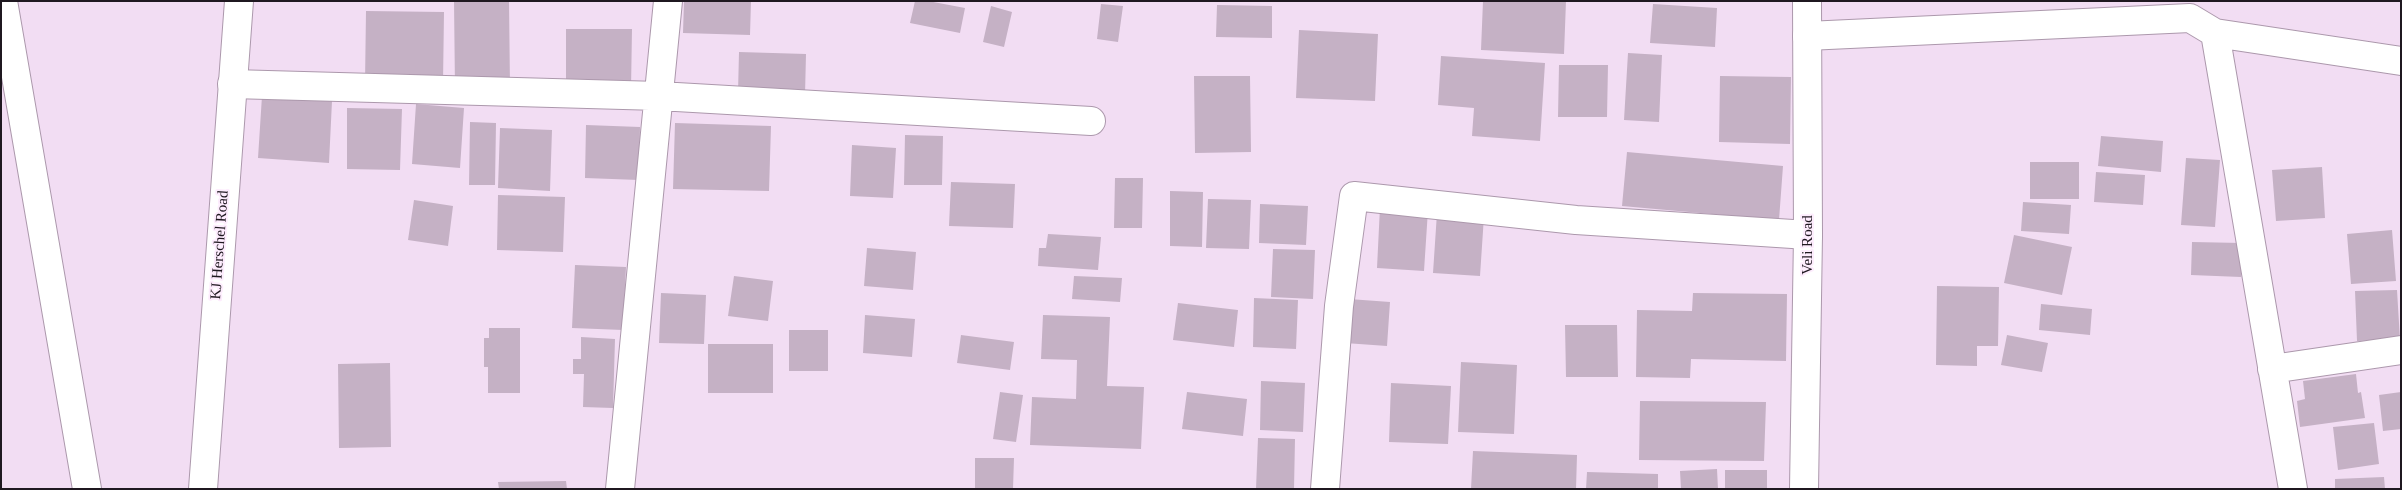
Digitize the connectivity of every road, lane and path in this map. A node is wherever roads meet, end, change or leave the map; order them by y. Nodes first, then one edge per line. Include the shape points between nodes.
1 (3, 1) edge
2 (239, 1) edge
3 (668, 1) edge
4 (1807, 1) edge
5 (2215, 33) junction
6 (1807, 36) junction
7 (2401, 61) edge
8 (232, 84) junction
9 (659, 96) junction
10 (1091, 121) dead end
11 (1808, 235) junction
12 (2401, 350) edge
13 (2272, 369) junction
14 (87, 489) edge
15 (203, 489) edge
16 (620, 489) edge
17 (1325, 489) edge
18 (1804, 489) edge
19 (2292, 489) edge

1 - 14 street
2 - 8 street, KJ Herschel Road
3 - 9 street
4 - 6 street, Veli Road
5 - 6 street via 2190,18
5 - 7 street
5 - 13 street
6 - 11 street, Veli Road
8 - 9 street
8 - 15 street, KJ Herschel Road
9 - 10 street
9 - 16 street
11 - 17 street via 1576,220 1354,196 1340,306
11 - 18 street, Veli Road
12 - 13 street
13 - 19 street

